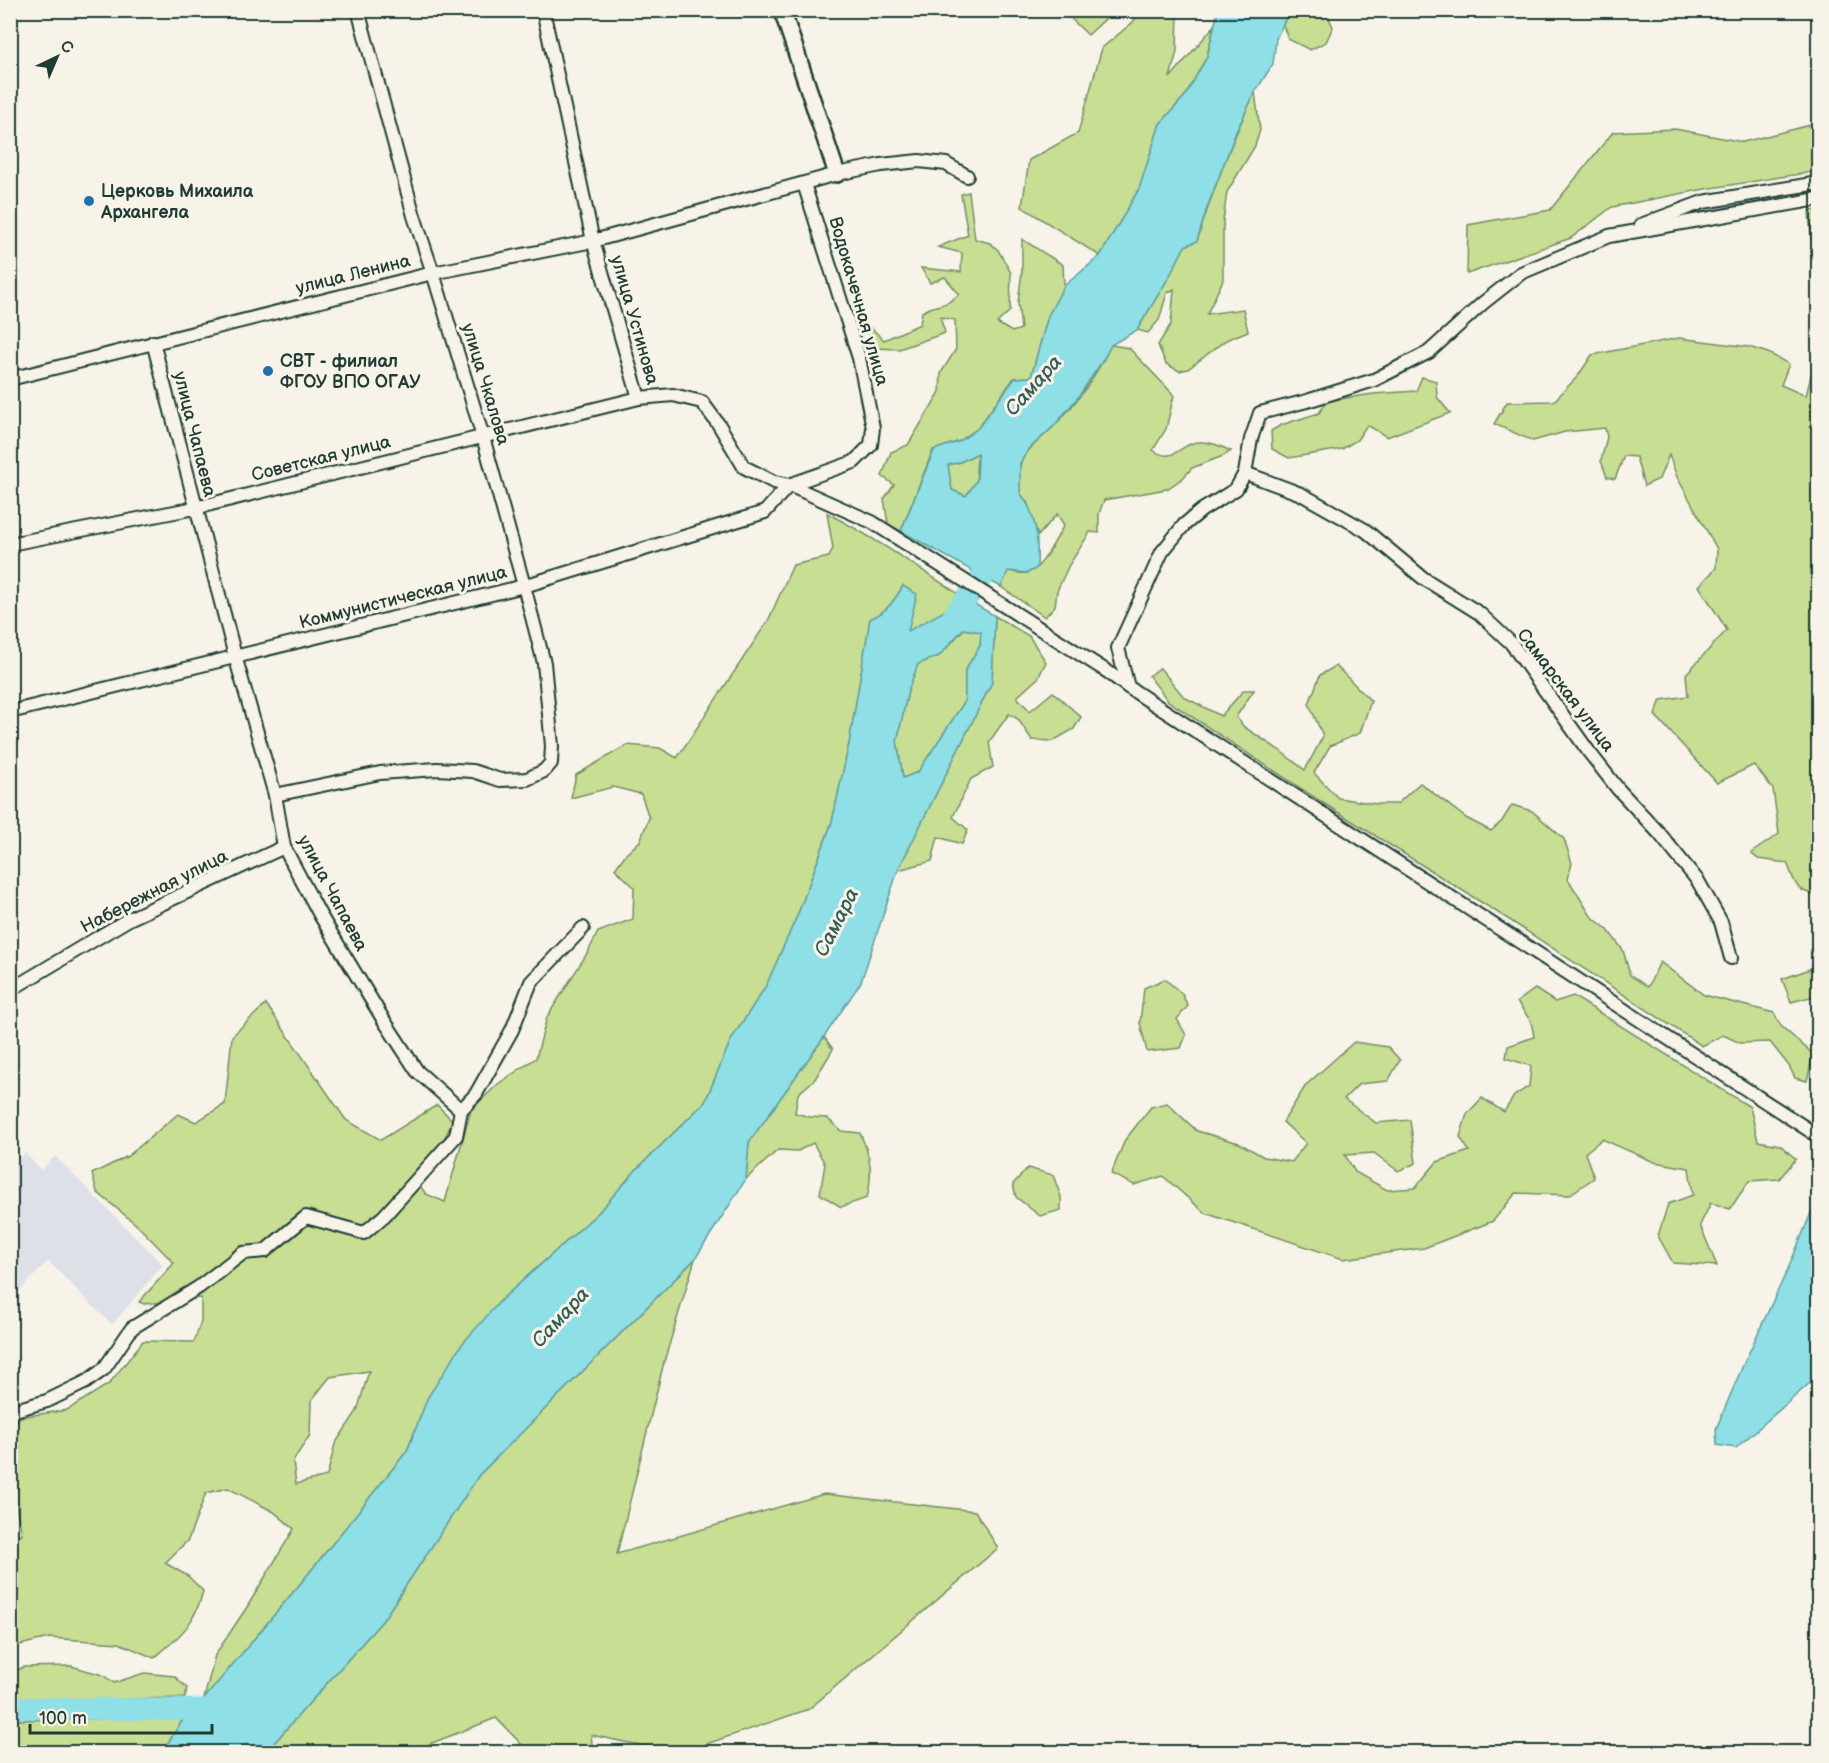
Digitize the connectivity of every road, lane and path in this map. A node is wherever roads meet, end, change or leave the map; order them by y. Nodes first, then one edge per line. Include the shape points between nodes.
1 (358, 10) edge
2 (543, 10) edge
3 (782, 10) edge
4 (837, 174) junction
5 (968, 176) dead end
6 (1818, 183) edge
7 (804, 184) junction
8 (1818, 199) edge
9 (1609, 236) junction
10 (593, 241) junction
11 (433, 273) junction
12 (153, 342) junction
13 (10, 379) edge
14 (639, 398) junction
15 (483, 437) junction
16 (1245, 473) junction
17 (789, 485) junction
18 (195, 508) junction
19 (10, 544) edge
20 (524, 586) junction
21 (235, 656) junction
22 (1128, 687) junction
23 (10, 712) edge
24 (275, 795) junction
25 (284, 847) junction
26 (583, 928) dead end
27 (1731, 958) dead end
28 (10, 990) edge
29 (461, 1110) junction
30 (1818, 1136) edge
31 (12, 1410) edge

1 - 11 street, улица Чкалова
2 - 10 street, улица Устинова
3 - 4 street
4 - 5 street, улица Ленина via 919,161 946,164
4 - 7 street, улица Ленина
6 - 9 street via 1703,202
7 - 10 street, улица Ленина
7 - 17 street, Водокачечная улица via 860,358 873,428 871,445 855,462
8 - 9 street
9 - 16 street via 1521,273 1429,352 1374,380 1260,413
10 - 11 street, улица Ленина
10 - 14 street, улица Устинова
11 - 12 street, улица Ленина
11 - 15 street, улица Чкалова
12 - 13 street, улица Ленина
12 - 18 street, улица Чапаева
14 - 15 street, Советская улица
14 - 17 street, улица Устинова via 672,395 702,402 744,467
15 - 18 street, Советская улица
15 - 20 street, улица Чкалова
16 - 22 street via 1236,489 1184,525 1162,552 1118,648
16 - 27 street, Самарская улица via 1301,494 1365,530 1423,578 1479,613 1511,643 1603,771 1698,881 1721,922
17 - 20 street, Коммунистическая улица via 765,512
17 - 22 street, улица Устинова via 872,522
18 - 19 street, Советская улица
18 - 21 street, улица Чапаева
20 - 21 street, Коммунистическая улица
20 - 24 street, улица Чкалова via 544,663 552,746 550,763 544,771 526,779 500,780 473,771 380,773
21 - 23 street, Коммунистическая улица
21 - 24 street, улица Чапаева
22 - 30 street, улица Устинова
24 - 25 street, улица Чапаева
25 - 28 street, Набережная улица via 129,919
25 - 29 street, улица Чапаева via 320,915 417,1071
26 - 29 street via 531,982 512,1030 476,1094
29 - 31 street via 456,1136 364,1233 306,1217 265,1251 243,1253 199,1287 132,1328 104,1369 86,1382 47,1401

